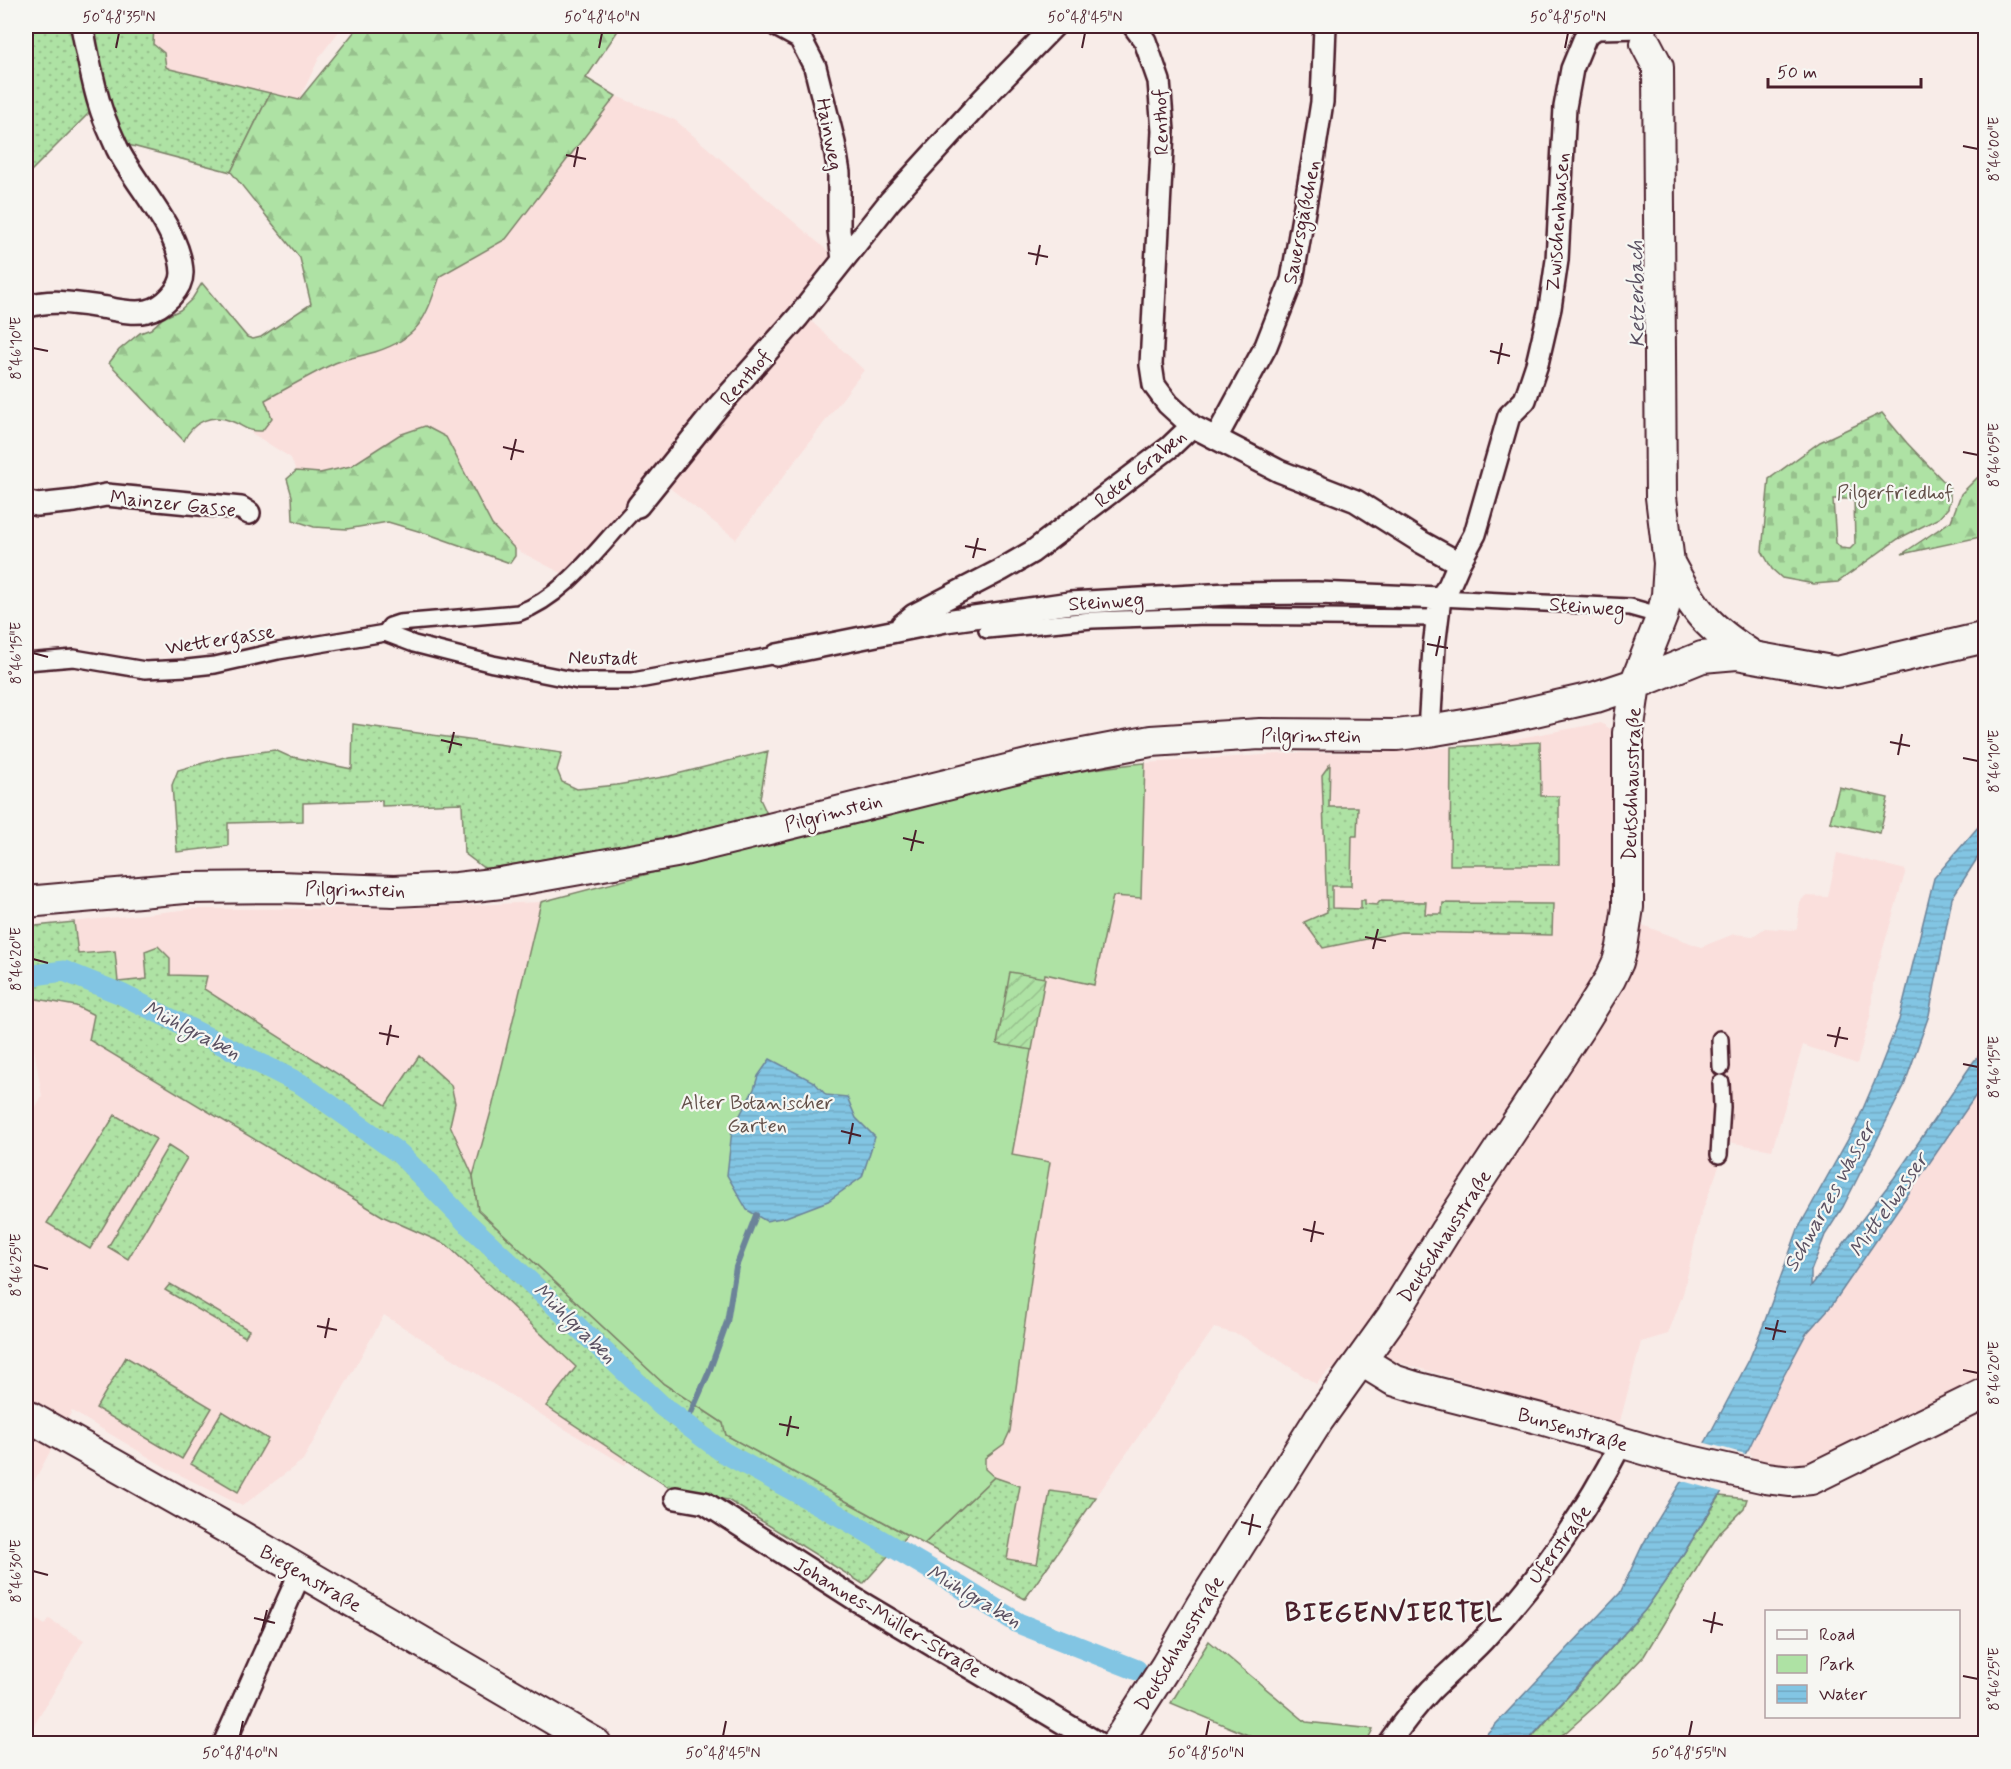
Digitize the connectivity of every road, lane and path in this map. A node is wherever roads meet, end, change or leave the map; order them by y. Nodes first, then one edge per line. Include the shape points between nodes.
1 (82, 26) edge
2 (778, 26) edge
3 (1054, 26) edge
4 (1134, 26) edge
5 (1325, 26) edge
6 (1646, 32) edge
7 (843, 259) junction
8 (26, 307) edge
9 (1192, 426) junction
10 (1216, 438) junction
11 (26, 502) edge
12 (638, 506) joint
13 (249, 513) dead end
14 (1458, 563) junction
15 (1669, 563) junction
16 (1438, 608) junction
17 (1662, 616) junction
18 (987, 630) dead end
19 (896, 631) junction
20 (385, 633) junction
21 (1986, 637) edge
22 (777, 655) joint
23 (1755, 658) junction
24 (26, 662) edge
25 (1635, 684) junction
26 (1429, 731) junction
27 (26, 902) edge
28 (1720, 1039) dead end
29 (1719, 1155) dead end
30 (1362, 1361) junction
31 (1986, 1393) edge
32 (26, 1415) edge
33 (1621, 1443) junction
34 (676, 1498) dead end
35 (301, 1571) junction
36 (224, 1743) edge
37 (596, 1743) edge
38 (1099, 1743) edge
39 (1116, 1743) edge
40 (1388, 1743) edge

1 - 8 street via 100,106 118,149 162,219 181,264 181,280 172,295 149,311 132,313 74,303 41,302
2 - 7 street, Hainweg via 800,38 815,67 839,173
3 - 7 street, Renthof via 890,201
4 - 9 street, Renthof via 1159,81 1163,131 1151,365 1154,385
5 - 10 street, Sauersgäßchen via 1322,102 1292,280 1266,346
6 - 14 street, Zwischenhausen via 1597,28 1586,35 1572,69 1565,107 1557,260 1537,364 1525,400 1509,416 1475,534
6 - 15 main road via 1658,67 1661,497
7 - 12 street, Renthof
9 - 10 street, Roter Graben
9 - 19 street, Roter Graben via 1032,552 915,615
10 - 14 street, Roter Graben via 1278,471 1356,501
11 - 13 street, Mainzer Gasse via 37,505 106,495 241,508
12 - 20 street, Renthof via 572,576 534,607 518,613 399,623
14 - 16 street
15 - 17 main road
15 - 23 main road via 1703,619
16 - 17 street, Steinweg via 1630,607
16 - 18 street via 1092,620
16 - 19 street, Steinweg via 1317,593 1160,597 1070,603
16 - 26 street
17 - 25 main road
19 - 22 street, Steinweg
20 - 22 street, Neustadt via 429,642 493,664 578,681 633,681
20 - 24 street, Wettergasse via 187,668 145,670 74,658
21 - 23 main road, Pilgrimstein via 1837,672
23 - 25 main road, Pilgrimstein via 1737,654 1702,657
25 - 26 main road, Pilgrimstein via 1557,707
25 - 30 main road, Deutschhausstraße via 1628,733 1628,907 1618,962 1582,1024
26 - 27 main road, Pilgrimstein via 1397,735 1260,734 1151,741 1030,764 676,852 531,879 394,891 176,889
28 - 29 street
30 - 33 main road, Bunsenstraße via 1393,1380 1415,1387
30 - 39 main road, Deutschhausstraße via 1319,1419
31 - 33 main road, Bunsenstraße via 1811,1479 1791,1481 1745,1474
32 - 35 main road, Biegenstraße
33 - 40 street, Uferstraße via 1590,1502 1554,1554 1484,1639 1430,1691
34 - 38 street, Johannes-Müller-Straße via 705,1503 855,1599
35 - 36 street
35 - 37 main road, Biegenstraße

